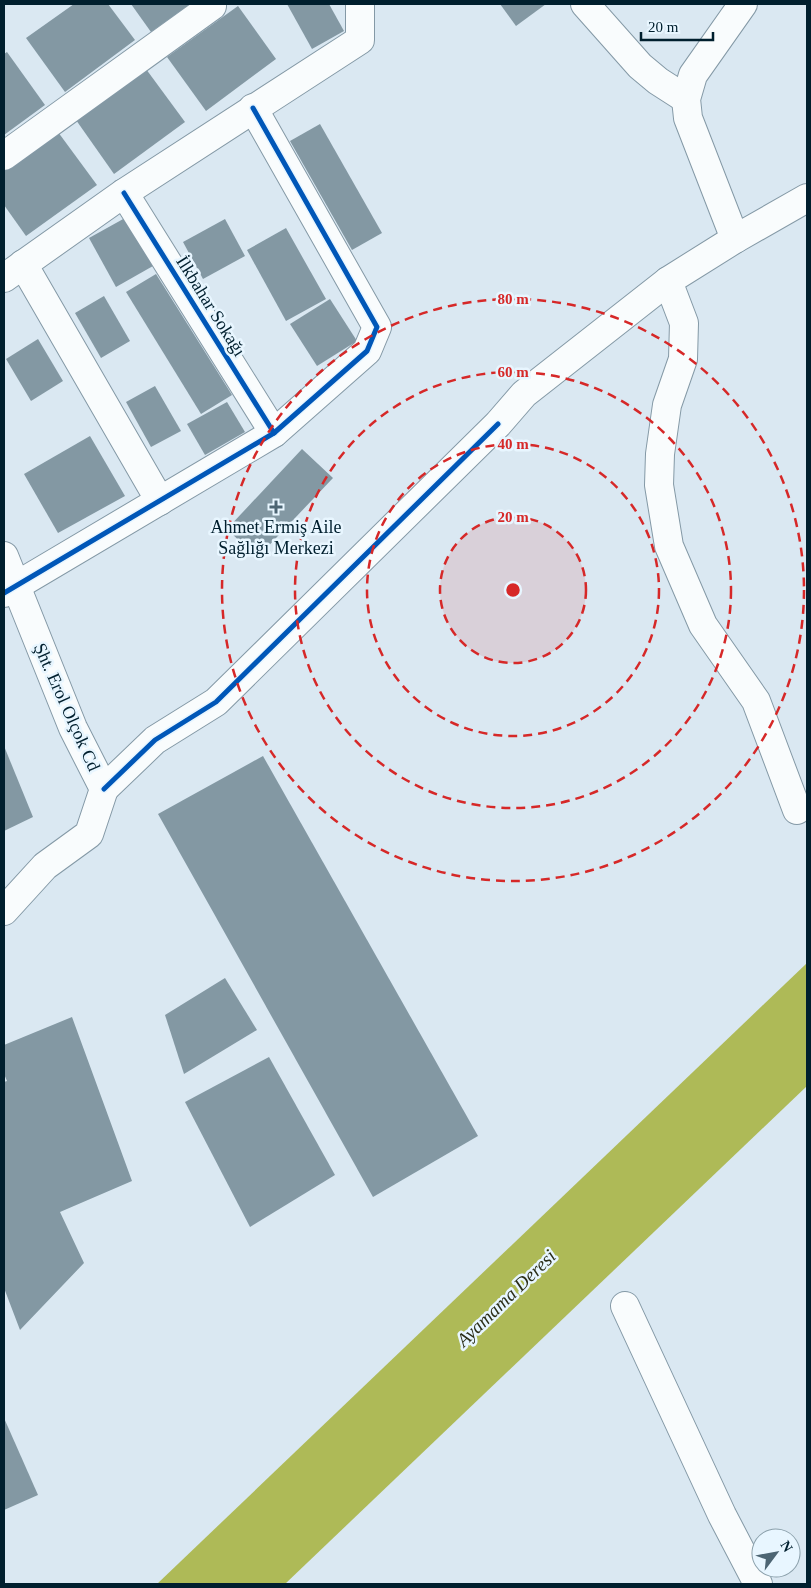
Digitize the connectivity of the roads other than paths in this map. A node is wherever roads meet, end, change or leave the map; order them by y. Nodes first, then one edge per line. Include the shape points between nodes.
1 (360, 4) edge
2 (585, 4) edge
3 (743, 4) edge
4 (212, 6) dead end
5 (686, 99) junction
6 (253, 108) junction
7 (4, 156) edge
8 (124, 193) junction
9 (807, 198) edge
10 (735, 239) junction
11 (13, 271) edge
12 (668, 281) junction
13 (274, 433) junction
14 (160, 501) junction
15 (4, 556) edge
16 (10, 589) edge
17 (104, 789) junction
18 (798, 810) dead end
19 (4, 912) edge
20 (625, 1306) dead end
21 (758, 1584) edge

1 - 6 street via 360,40
2 - 5 street via 640,66
3 - 5 street via 693,74
4 - 7 street
5 - 10 street via 688,118
6 - 8 street
6 - 13 street via 377,327 367,351
8 - 11 street
8 - 13 street, İlkbahar Sokağı
9 - 10 street
10 - 12 street
11 - 14 street
12 - 17 street via 524,394 498,424 216,702 154,740
12 - 18 street via 684,323 683,359 667,405 660,454 659,485 670,546 703,625 756,701
13 - 14 street
14 - 16 street
15 - 16 street, Şht. Erol Olçok Cd
16 - 17 street, Şht. Erol Olçok Cd via 72,728
17 - 19 street, Şht. Erol Olçok Cd via 89,834 45,866
20 - 21 street via 722,1515

